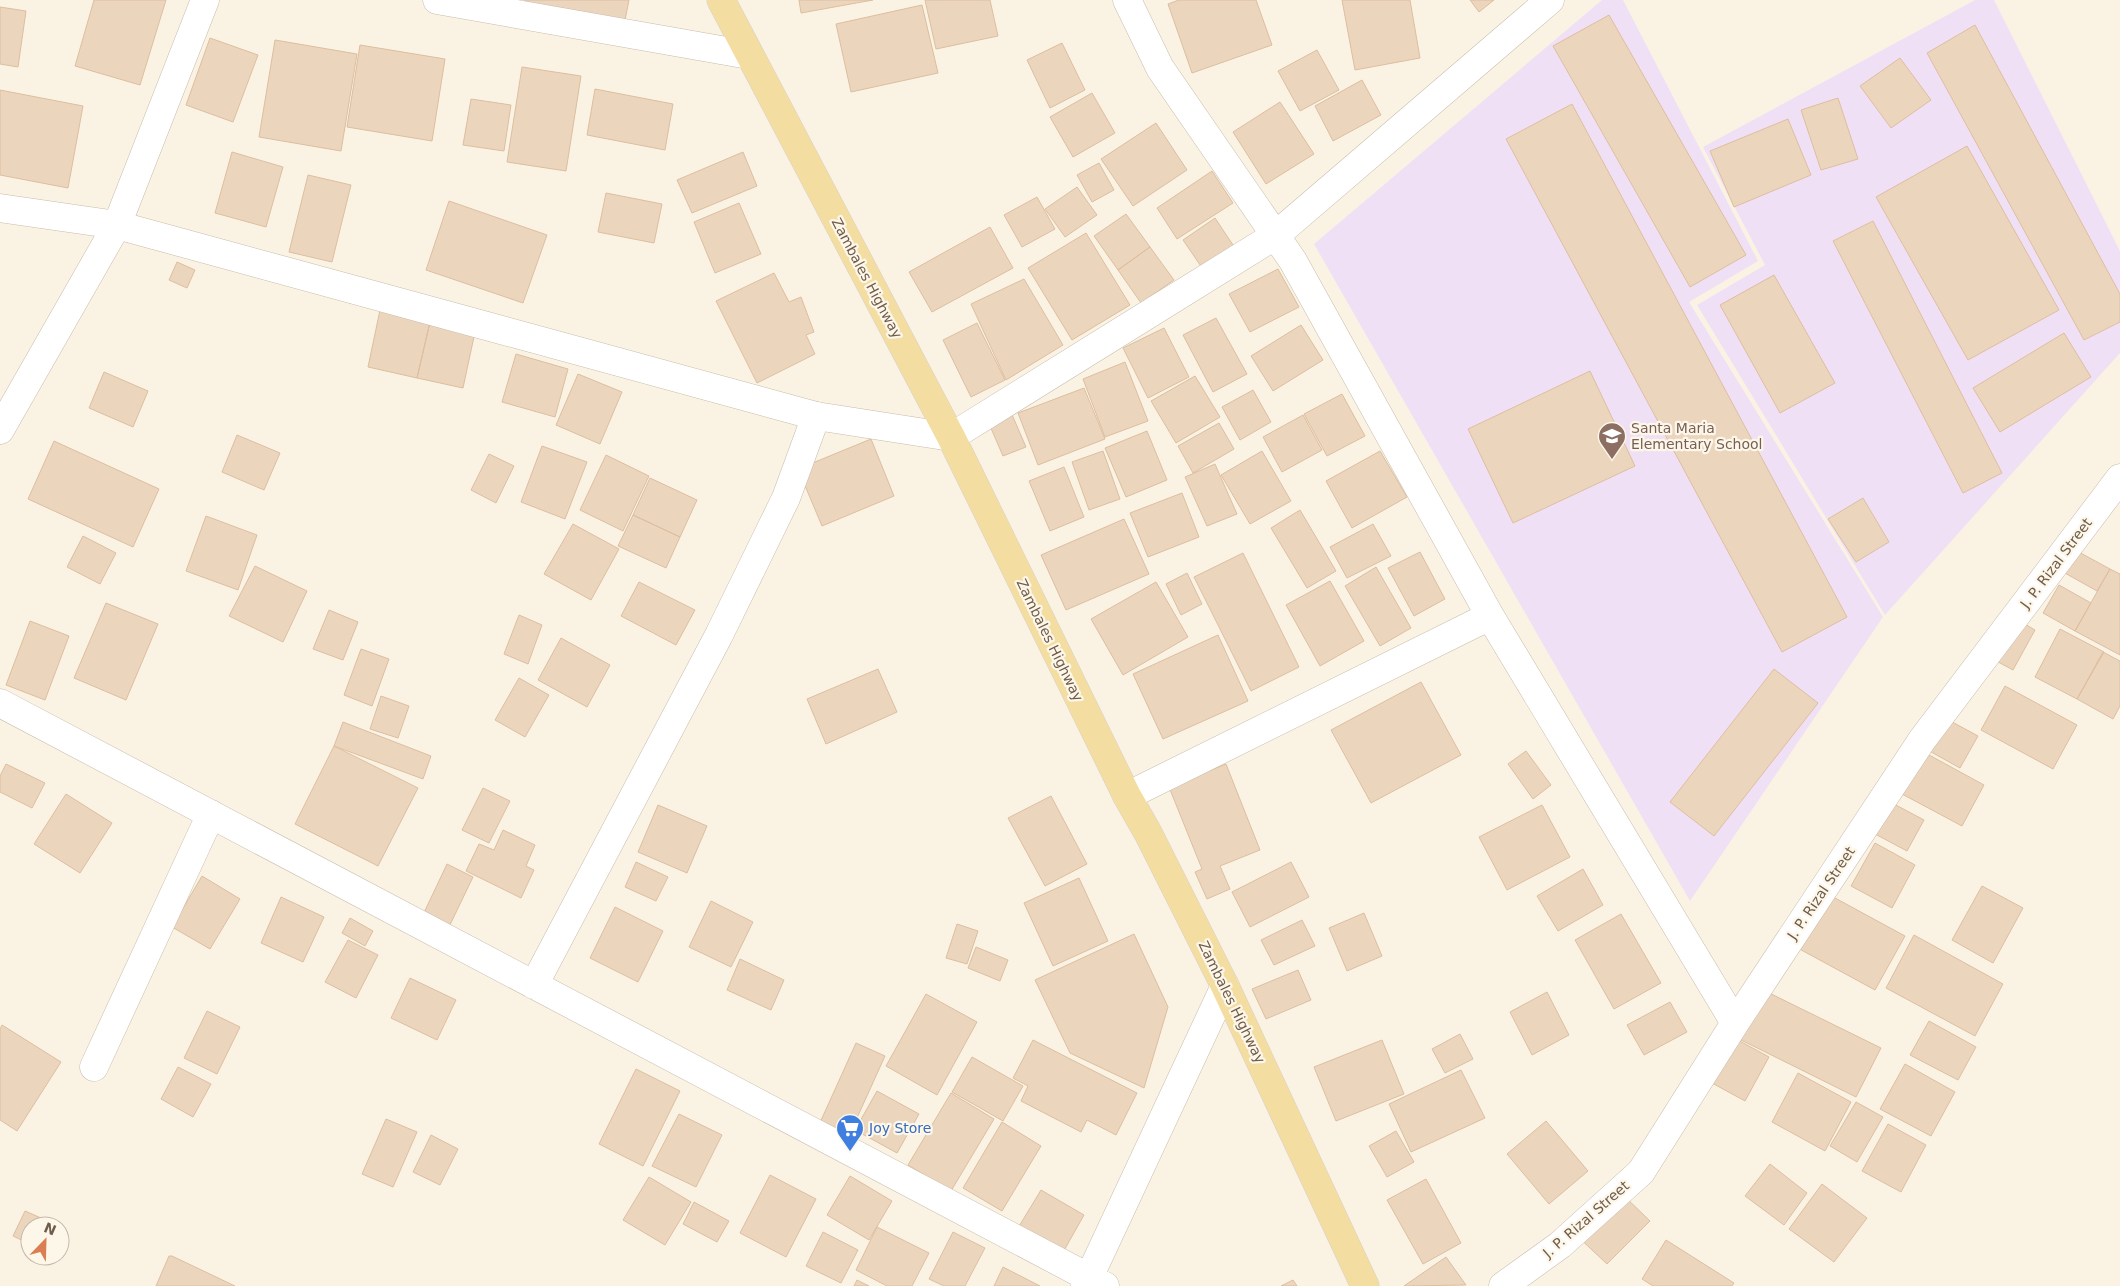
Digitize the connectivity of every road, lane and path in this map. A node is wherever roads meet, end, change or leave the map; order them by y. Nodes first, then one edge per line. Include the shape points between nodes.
1 (205, 0) edge
2 (437, 0) edge
3 (721, 0) edge
4 (1127, 0) edge
5 (1550, 0) edge
6 (749, 55) junction
7 (0, 208) edge
8 (117, 225) junction
9 (1276, 235) junction
10 (816, 416) junction
11 (0, 430) edge
12 (951, 437) junction
13 (2120, 478) edge
14 (1490, 616) junction
15 (0, 703) edge
16 (1127, 796) junction
17 (211, 814) junction
18 (534, 985) junction
19 (1225, 986) junction
20 (1734, 1023) junction
21 (94, 1067) dead end
22 (1092, 1283) edge
23 (1365, 1286) edge
24 (1503, 1286) edge

1 - 8 street
2 - 6 street
3 - 6 main road, Zambales Highway
4 - 9 street via 1160,68
5 - 9 street
6 - 12 main road, Zambales Highway
7 - 8 street
8 - 10 street
8 - 11 street
9 - 12 street
9 - 14 street
10 - 12 street
10 - 18 street via 786,498 720,635
12 - 16 main road, Zambales Highway
13 - 20 street, J. P. Rizal Street via 1922,740
14 - 16 street
14 - 20 street
15 - 17 street
16 - 19 main road, Zambales Highway
17 - 18 street
17 - 21 street
18 - 22 street
19 - 22 street
19 - 23 main road, Zambales Highway
20 - 24 street, J. P. Rizal Street via 1641,1172 1560,1245

